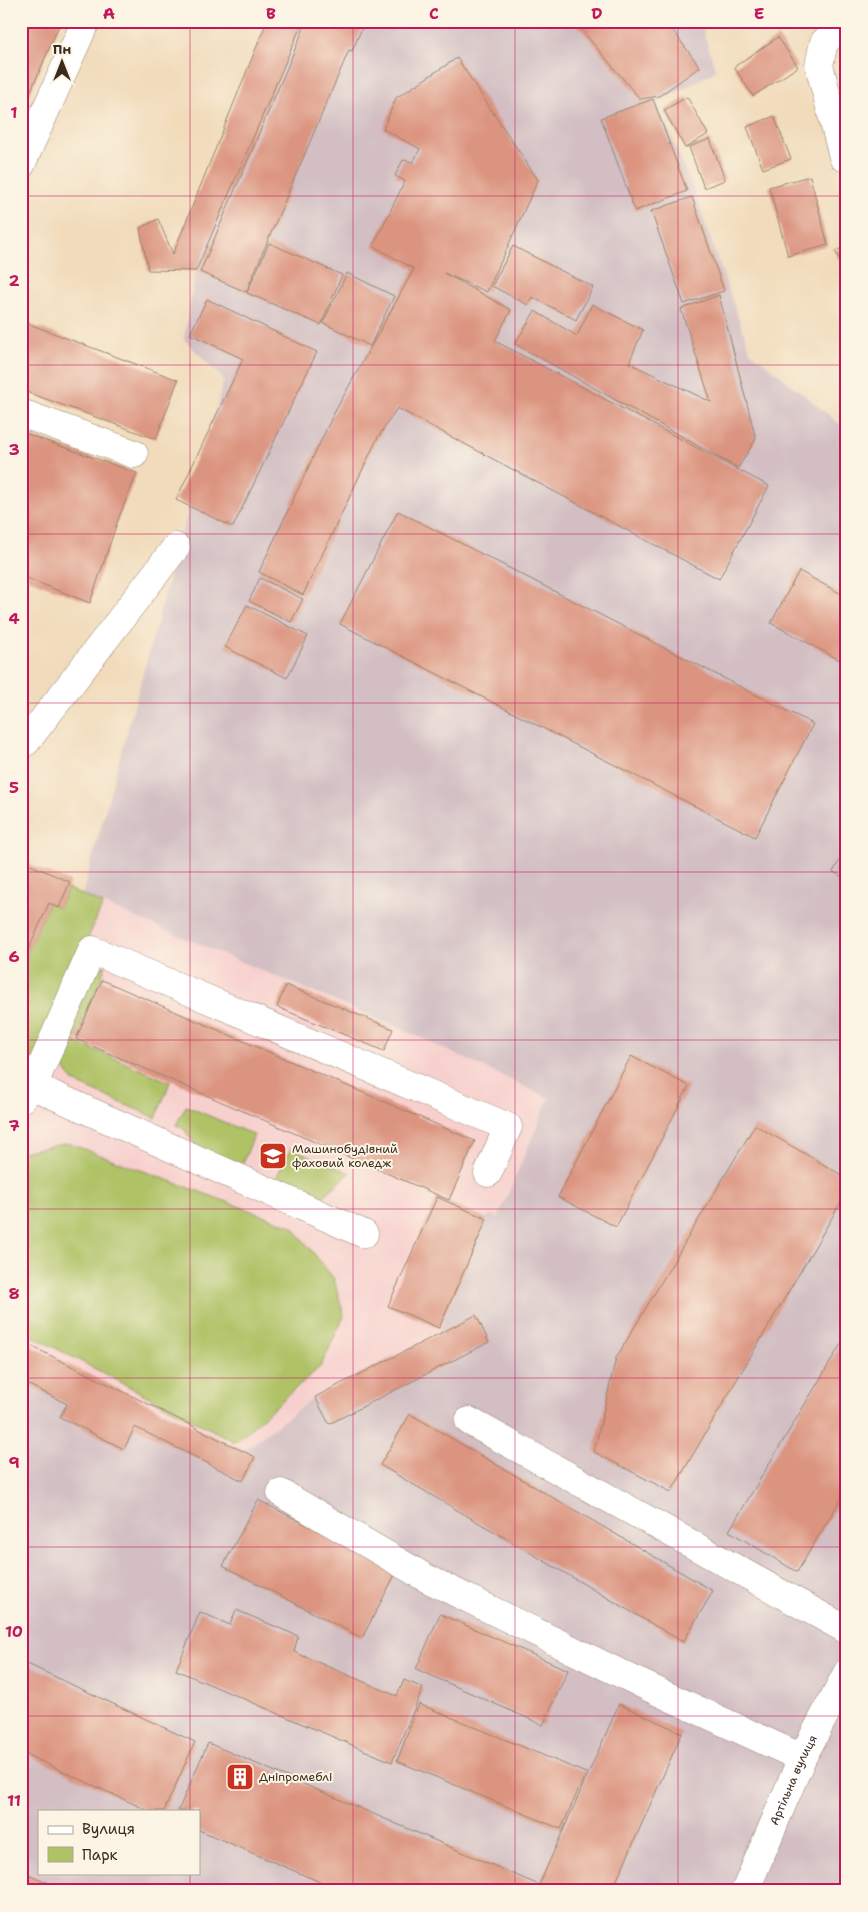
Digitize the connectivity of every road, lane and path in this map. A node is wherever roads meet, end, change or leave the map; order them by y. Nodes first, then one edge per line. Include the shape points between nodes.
1 (86, 21) edge
2 (847, 23) edge
3 (843, 157) dead end
4 (21, 165) edge
5 (21, 413) edge
6 (134, 454) dead end
7 (176, 547) dead end
8 (21, 740) edge
9 (27, 1093) edge
10 (488, 1172) dead end
11 (364, 1234) dead end
12 (468, 1421) dead end
13 (281, 1493) dead end
14 (847, 1630) edge
15 (847, 1672) edge
16 (802, 1758) junction
17 (745, 1891) edge

1 - 4 street
2 - 3 street via 824,42 818,65
5 - 6 street
7 - 8 street via 26,742
9 - 10 street via 92,950 508,1127
9 - 11 street
12 - 14 street
13 - 16 street via 426,1578
15 - 16 street, Артільна вулиця
16 - 17 street, Артільна вулиця

